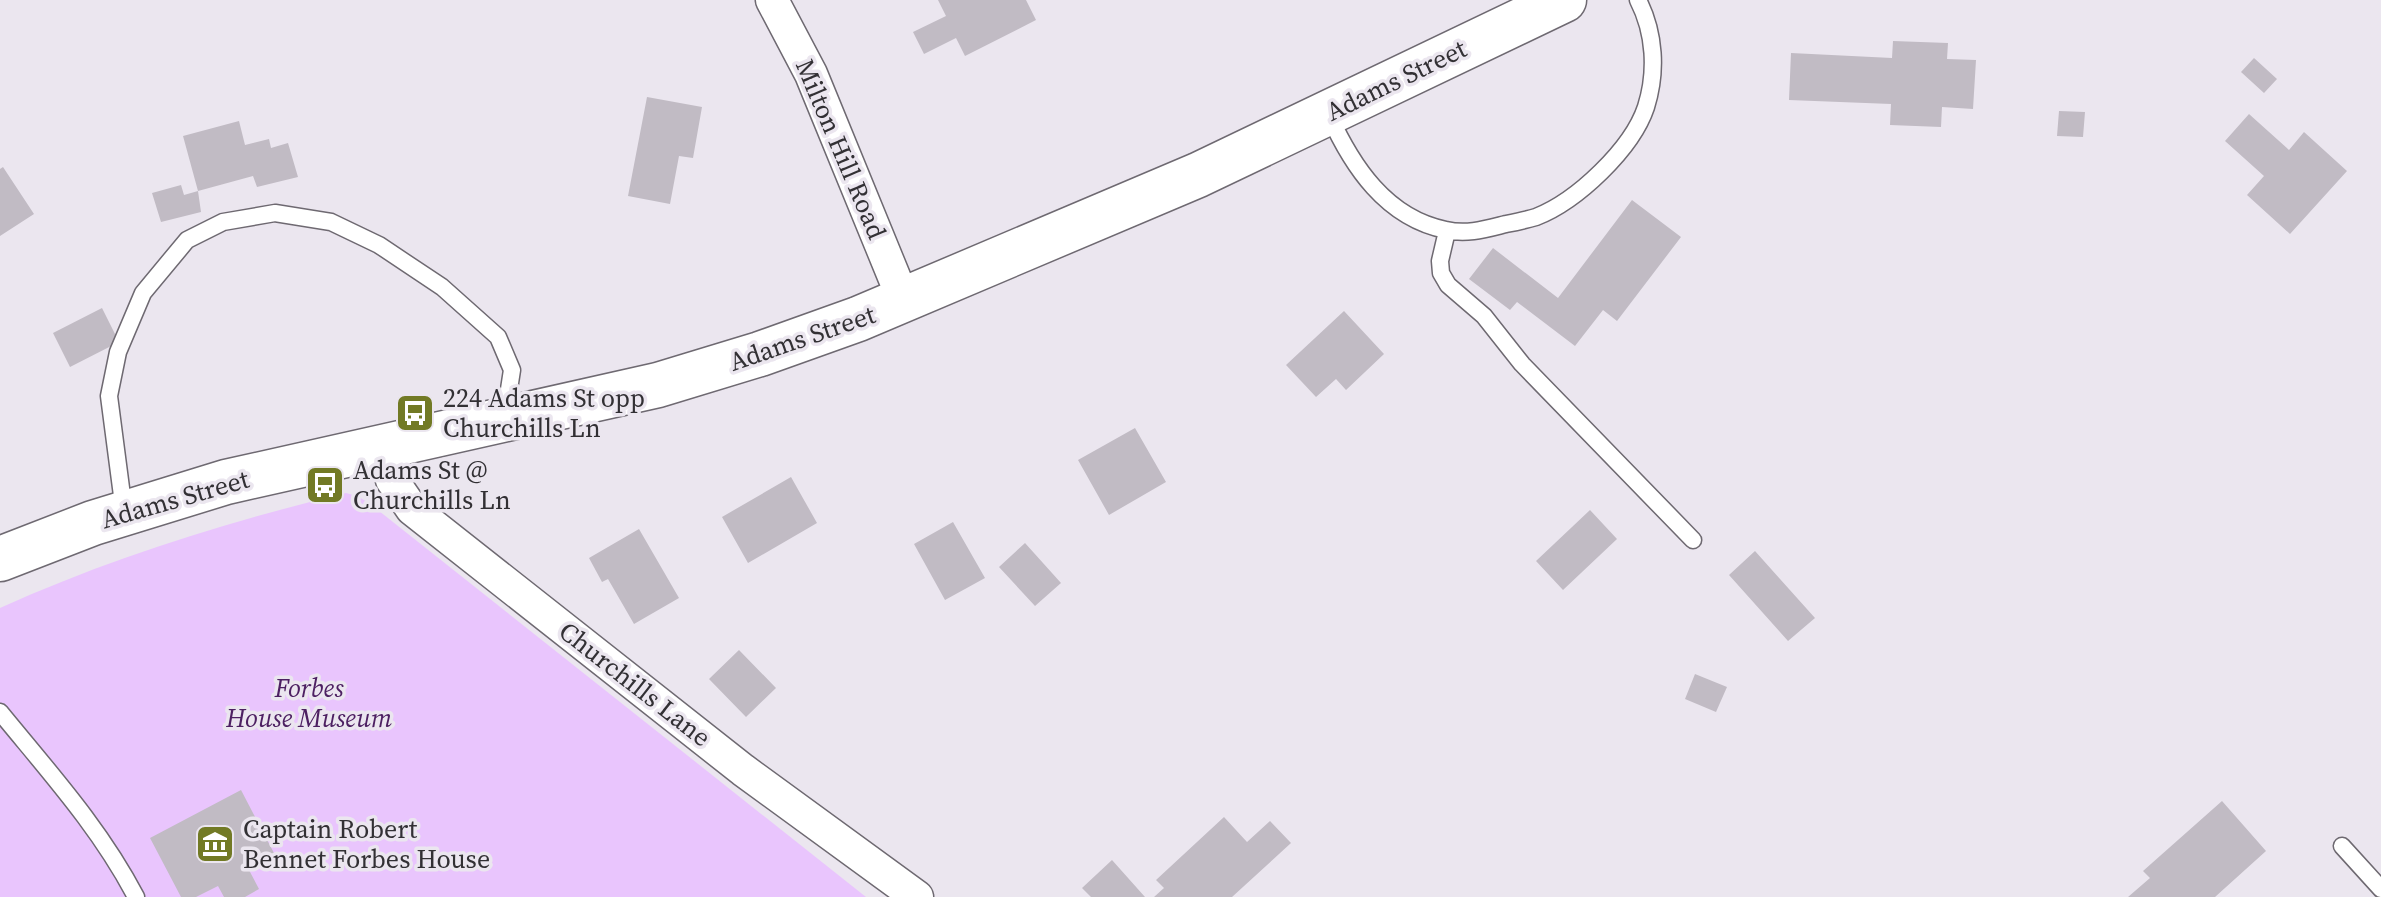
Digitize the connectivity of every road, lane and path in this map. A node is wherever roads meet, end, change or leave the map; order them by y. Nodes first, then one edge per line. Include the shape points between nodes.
1 (772, 0) edge
2 (1564, 0) edge
3 (1638, 0) edge
4 (1328, 113) junction
5 (1447, 231) junction
6 (904, 301) junction
7 (503, 421) junction
8 (383, 447) junction
9 (124, 513) junction
10 (1693, 540) dead end
11 (0, 559) edge
12 (0, 712) edge
13 (2342, 846) dead end
14 (2381, 889) edge
15 (136, 897) edge
16 (917, 897) edge

1 - 6 street, Milton Hill Road via 811,74
2 - 4 main road, Adams Street
3 - 5 lane via 1655,60 1646,108 1603,172 1535,217 1477,232
4 - 5 lane via 1353,163 1377,191 1410,215
4 - 6 main road, Adams Street
5 - 10 lane via 1440,261 1448,285 1484,316 1522,364
6 - 7 main road, Adams Street via 709,370
7 - 8 main road, Adams Street
7 - 9 lane via 512,370 498,337 442,287 379,245 331,222 275,213 223,222 187,240 143,293 118,352 109,396
8 - 9 main road, Adams Street via 226,482
8 - 16 street, Churchills Lane via 392,480 412,509 743,770
9 - 11 main road, Adams Street
12 - 15 lane via 91,823
13 - 14 lane

